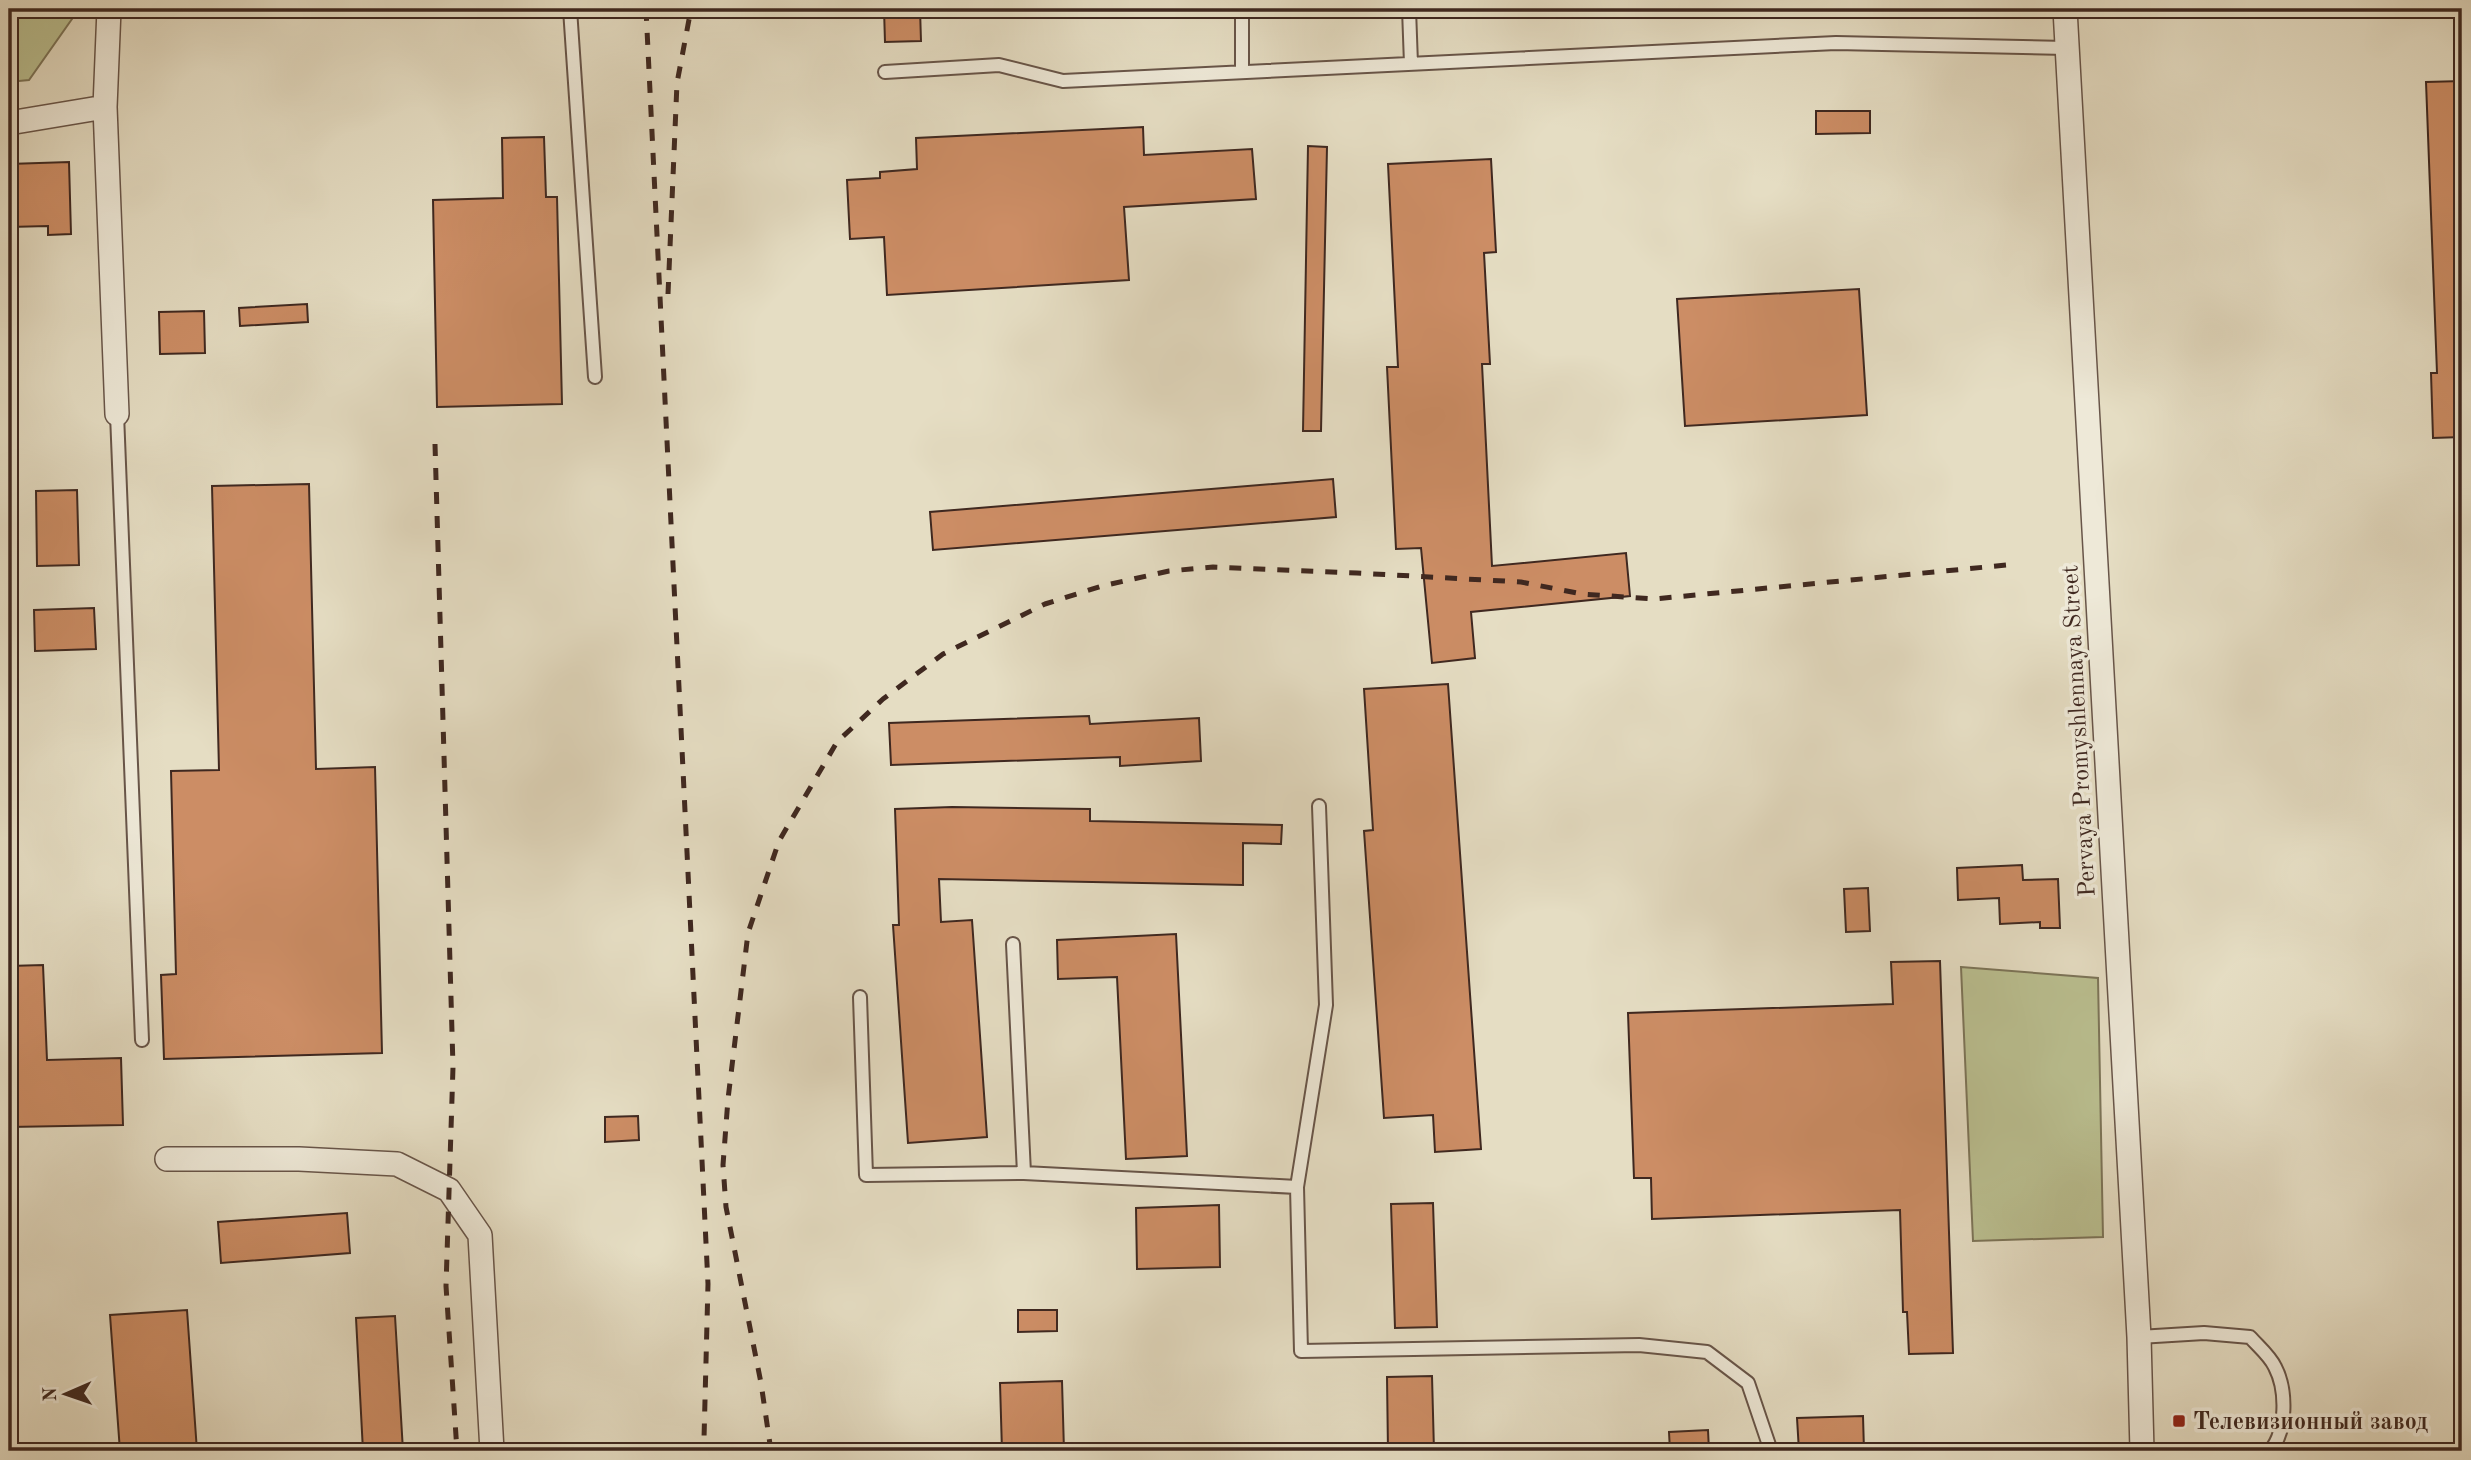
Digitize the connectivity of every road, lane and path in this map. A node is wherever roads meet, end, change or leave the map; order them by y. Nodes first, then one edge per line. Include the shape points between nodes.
1 (109, 9) edge
2 (569, 9) edge
3 (1241, 9) edge
4 (1409, 9) edge
5 (2065, 9) edge
6 (2066, 48) junction
7 (1411, 64) junction
8 (885, 72) dead end
9 (1242, 72) junction
10 (105, 107) junction
11 (9, 123) edge
12 (595, 377) dead end
13 (117, 414) joint
14 (1319, 806) dead end
15 (1013, 944) dead end
16 (860, 997) dead end
17 (142, 1040) dead end
18 (167, 1159) dead end
19 (1024, 1173) junction
20 (1297, 1188) junction
21 (2139, 1337) junction
22 (492, 1451) edge
23 (1771, 1451) edge
24 (2142, 1451) edge
25 (2270, 1451) edge

1 - 10 street
2 - 12 lane
3 - 9 lane
4 - 7 lane
5 - 6 street, Pervaya Promyshlennaya Street
6 - 7 lane via 1836,43
6 - 21 street, Pervaya Promyshlennaya Street
7 - 9 lane
8 - 9 lane via 999,65 1063,81
10 - 11 street
10 - 13 street
13 - 17 lane
14 - 20 lane via 1326,1005
15 - 19 lane
16 - 19 lane via 866,1175
18 - 22 street via 299,1158 397,1164 449,1190 480,1235
19 - 20 lane
20 - 23 lane via 1301,1350 1639,1345 1707,1352 1748,1383
21 - 24 street, Pervaya Promyshlennaya Street
21 - 25 lane via 2204,1333 2250,1337 2275,1367 2286,1408

